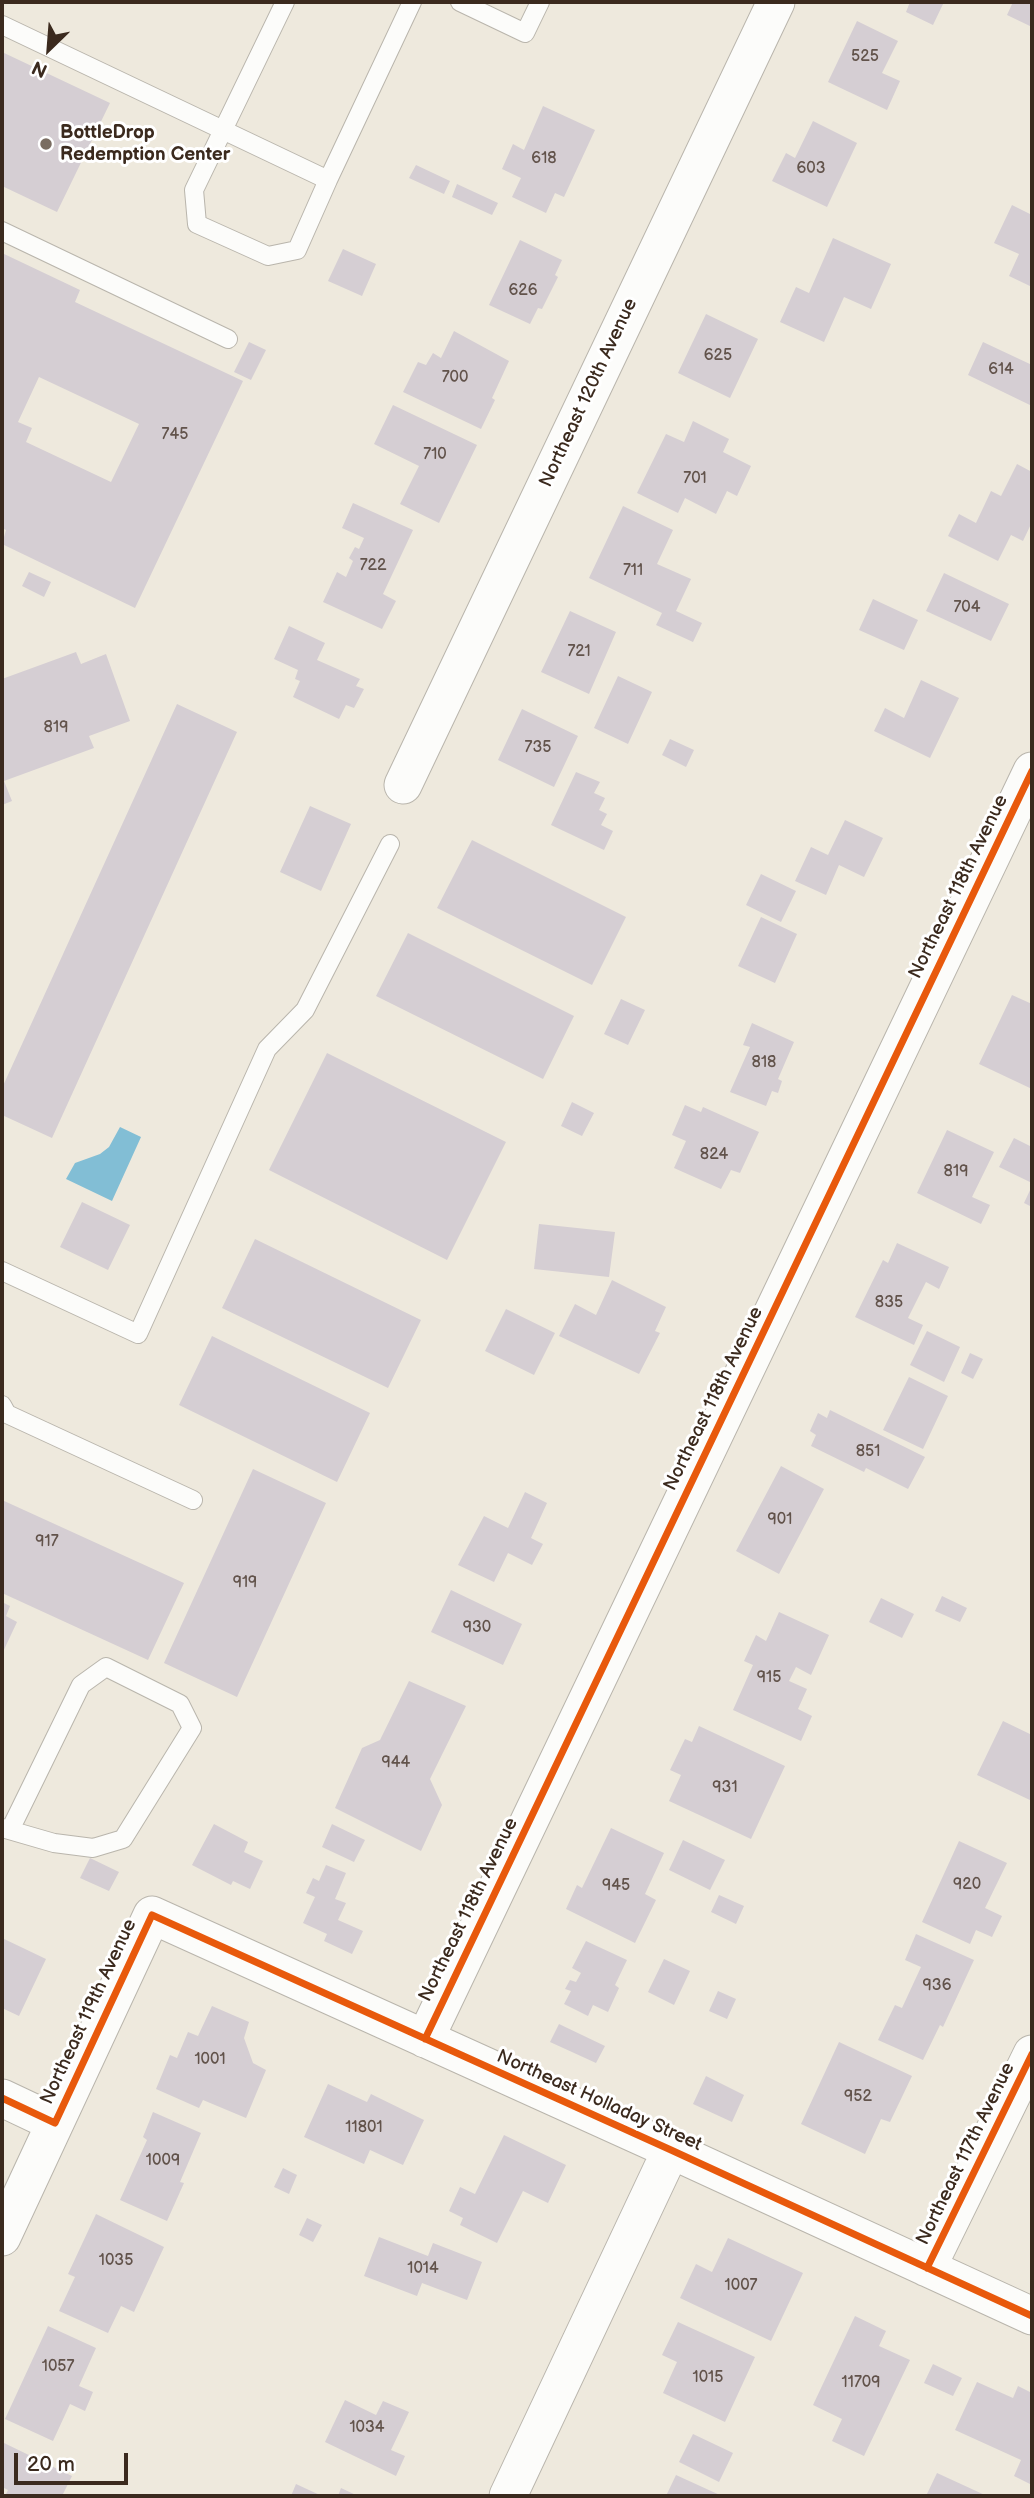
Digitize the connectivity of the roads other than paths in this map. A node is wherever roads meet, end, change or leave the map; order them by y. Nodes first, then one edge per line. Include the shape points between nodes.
1 (285, 2) edge
2 (412, 2) edge
3 (460, 2) edge
4 (540, 2) edge
5 (776, 2) edge
6 (2, 25) edge
7 (223, 131) junction
8 (328, 180) junction
9 (2, 231) edge
10 (229, 339) dead end
11 (1032, 771) edge
12 (402, 785) dead end
13 (390, 844) dead end
14 (2, 1271) edge
15 (2, 1405) edge
16 (193, 1500) dead end
17 (6, 1829) edge
18 (152, 1915) joint
19 (425, 2039) junction
20 (1032, 2054) edge
21 (2, 2098) edge
22 (55, 2123) junction
23 (671, 2150) junction
24 (2, 2237) edge
25 (928, 2268) junction
26 (1032, 2316) edge
27 (508, 2496) edge

1 - 7 lane
2 - 8 lane
3 - 4 lane via 525,33
5 - 12 street, Northeast 120th Avenue
6 - 7 lane
7 - 8 lane
7 - 8 lane via 194,190 197,224 268,256 296,250
9 - 10 lane
11 - 19 street, Northeast 118th Avenue
13 - 14 lane via 305,1010 267,1049 138,1334
15 - 16 lane via 7,1414
17 - 17 lane via 82,1685 106,1667 180,1704 192,1728 123,1839 93,1848
18 - 19 street, Northeast Holladay Street
18 - 22 street, Northeast 119th Avenue
19 - 23 street, Northeast Holladay Street
20 - 25 street, Northeast 117th Avenue
21 - 22 street
22 - 24 street, Northeast 119th Avenue
23 - 25 street, Northeast Holladay Street
23 - 27 street
25 - 26 street, Northeast Holladay Street

